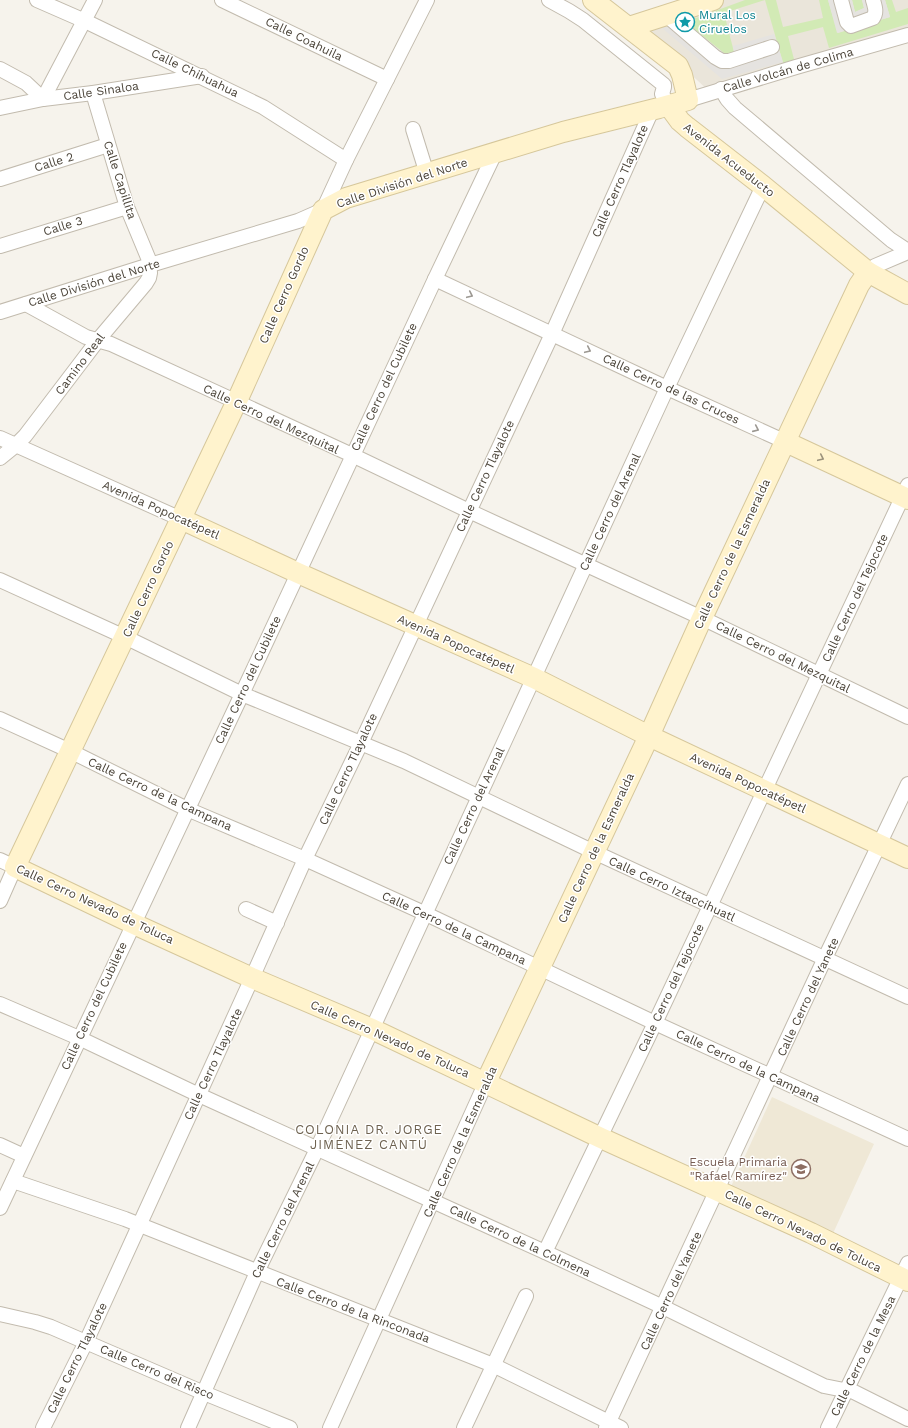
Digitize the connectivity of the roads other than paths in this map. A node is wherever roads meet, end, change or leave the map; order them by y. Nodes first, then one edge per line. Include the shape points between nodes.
1 (37, 0) edge
2 (95, 0) edge
3 (222, 0) edge
4 (427, 0) edge
5 (549, 0) edge
6 (713, 0) edge
7 (841, 0) edge
8 (873, 0) edge
9 (602, 3) edge
10 (666, 15) junction
11 (85, 21) junction
12 (629, 27) junction
13 (908, 35) edge
14 (772, 48) dead end
15 (0, 69) edge
16 (202, 76) junction
17 (387, 79) junction
18 (721, 89) junction
19 (93, 93) junction
20 (43, 99) junction
21 (688, 100) junction
22 (0, 108) edge
23 (661, 108) junction
24 (413, 129) dead end
25 (108, 145) junction
26 (495, 153) junction
27 (346, 160) junction
28 (427, 174) junction
29 (0, 179) edge
30 (763, 186) junction
31 (127, 207) junction
32 (323, 210) junction
33 (0, 246) edge
34 (908, 252) edge
35 (150, 265) junction
36 (868, 272) junction
37 (435, 279) junction
38 (908, 294) edge
39 (26, 304) junction
40 (0, 312) edge
41 (552, 334) junction
42 (98, 340) junction
43 (667, 388) junction
44 (236, 403) junction
45 (0, 438) edge
46 (786, 442) junction
47 (16, 445) junction
48 (352, 455) junction
49 (0, 458) edge
50 (906, 493) edge
51 (469, 511) junction
52 (181, 519) junction
53 (586, 564) junction
54 (298, 573) junction
55 (0, 580) edge
56 (702, 618) junction
57 (415, 626) junction
58 (125, 637) junction
59 (819, 675) junction
60 (534, 678) junction
61 (242, 694) junction
62 (908, 718) edge
63 (0, 719) edge
64 (649, 736) junction
65 (361, 743) junction
66 (70, 751) junction
67 (908, 784) edge
68 (765, 791) junction
69 (478, 797) junction
70 (187, 809) junction
71 (879, 844) junction
72 (594, 852) junction
73 (908, 858) edge
74 (305, 859) junction
75 (8, 863) edge
76 (0, 901) edge
77 (710, 906) junction
78 (246, 909) dead end
79 (424, 913) junction
80 (277, 923) junction
81 (134, 924) junction
82 (825, 958) junction
83 (540, 969) junction
84 (252, 978) junction
85 (908, 997) edge
86 (0, 1004) edge
87 (656, 1023) junction
88 (372, 1029) junction
89 (79, 1038) junction
90 (771, 1077) junction
91 (486, 1082) junction
92 (199, 1095) junction
93 (601, 1138) junction
94 (908, 1138) edge
95 (0, 1145) edge
96 (317, 1149) junction
97 (24, 1156) junction
98 (13, 1180) junction
99 (718, 1190) junction
100 (433, 1200) junction
101 (0, 1208) edge
102 (139, 1225) junction
103 (545, 1252) junction
104 (257, 1272) junction
105 (906, 1274) edge
106 (526, 1296) dead end
107 (663, 1307) junction
108 (0, 1314) edge
109 (379, 1320) junction
110 (86, 1342) junction
111 (493, 1365) junction
112 (846, 1390) junction
113 (204, 1393) junction
114 (908, 1419) edge
115 (612, 1426) edge
116 (43, 1428) edge
117 (188, 1428) edge
118 (290, 1428) edge
119 (330, 1428) edge
120 (464, 1428) edge
121 (828, 1428) edge

1 - 11 street, Calle Chihuahua
2 - 11 street
3 - 17 street, Calle Coahuila
4 - 17 street
5 - 23 street, Avenida Acueducto via 583,20 664,85
6 - 10 street
7 - 8 street via 847,22 851,26 875,17
9 - 12 street
10 - 12 street
10 - 14 street via 722,61
11 - 16 street, Calle Chihuahua
11 - 20 street
12 - 21 street via 678,66
13 - 18 street, Calle Volcán de Colima
15 - 20 street via 26,83
16 - 19 street, Calle Sinaloa
16 - 27 street, Calle Chihuahua via 280,117
17 - 27 street
18 - 21 street, Calle Volcán de Colima
18 - 34 street via 735,108
19 - 20 street, Calle Sinaloa
19 - 25 street, Calle Capillita
20 - 22 street, Calle Sinaloa
21 - 23 street, Calle Volcán de Colima
23 - 26 street, Calle División del Norte via 563,132
23 - 30 street, Avenida Acueducto
23 - 41 street, Calle Cerro Tlayalote
24 - 28 street
25 - 29 street, Calle 2
25 - 31 street, Calle Capillita
26 - 28 street, Calle División del Norte
26 - 37 street, Calle Cerro del Cubilete
27 - 32 street
28 - 32 street, Calle División del Norte via 346,198
30 - 36 street, Avenida Acueducto
30 - 43 street, Calle Cerro del Arenal
31 - 33 street, Calle 3
31 - 35 street, Calle Capillita
32 - 35 street, Calle División del Norte via 298,222
32 - 44 street, Calle Cerro Gordo
34 - 36 street via 875,266
35 - 39 street, Calle División del Norte
35 - 42 street, Camino Real via 146,283
36 - 38 street, Avenida Acueducto
36 - 46 street, Calle Cerro de la Esmeralda via 859,285
37 -> 41 street, Calle Cerro de las Cruces
37 - 48 street, Calle Cerro del Cubilete
39 - 40 street, Calle División del Norte
39 - 42 street, Calle Cerro del Mezquital via 86,337
41 -> 43 street, Calle Cerro de las Cruces
41 - 51 street, Calle Cerro Tlayalote
42 - 44 street, Calle Cerro del Mezquital
42 - 47 street, Camino Real
43 -> 46 street, Calle Cerro de las Cruces
43 - 53 street, Calle Cerro del Arenal
44 - 48 street, Calle Cerro del Mezquital
44 - 52 street, Calle Cerro Gordo
45 - 47 street, Avenida Popocatépetl
46 -> 50 street, Calle Cerro de las Cruces
46 - 56 street, Calle Cerro de la Esmeralda
47 - 49 street, Camino Real
47 - 52 street, Avenida Popocatépetl
48 - 51 street, Calle Cerro del Mezquital
48 - 54 street, Calle Cerro del Cubilete
50 - 59 street, Calle Cerro del Tejocote
51 - 53 street, Calle Cerro del Mezquital
51 - 57 street, Calle Cerro Tlayalote
52 - 54 street, Avenida Popocatépetl
52 - 58 street, Calle Cerro Gordo
53 - 56 street, Calle Cerro del Mezquital
53 - 60 street, Calle Cerro del Arenal
54 - 57 street, Avenida Popocatépetl
54 - 61 street, Calle Cerro del Cubilete
55 - 58 street, Calle Cerro Iztaccíhuatl
56 - 59 street, Calle Cerro del Mezquital
56 - 64 street, Calle Cerro de la Esmeralda
57 - 60 street, Avenida Popocatépetl
57 - 65 street, Calle Cerro Tlayalote
58 - 61 street, Calle Cerro Iztaccíhuatl
58 - 66 street, Calle Cerro Gordo
59 - 62 street, Calle Cerro del Mezquital
59 - 68 street, Calle Cerro del Tejocote
60 - 64 street, Avenida Popocatépetl
60 - 69 street, Calle Cerro del Arenal
61 - 65 street, Calle Cerro Iztaccíhuatl
61 - 70 street, Calle Cerro del Cubilete
63 - 66 street, Calle Cerro de la Campana
64 - 68 street, Avenida Popocatépetl
64 - 72 street, Calle Cerro de la Esmeralda
65 - 69 street, Calle Cerro Iztaccíhuatl
65 - 74 street, Calle Cerro Tlayalote
66 - 70 street, Calle Cerro de la Campana
66 - 75 street, Calle Cerro Gordo
67 - 71 street, Calle Cerro del Yanete
68 - 71 street, Avenida Popocatépetl
68 - 77 street, Calle Cerro del Tejocote
69 - 72 street, Calle Cerro Iztaccíhuatl
69 - 79 street, Calle Cerro del Arenal
70 - 74 street, Calle Cerro de la Campana
70 - 81 street, Calle Cerro del Cubilete
71 - 73 street, Avenida Popocatépetl
71 - 82 street, Calle Cerro del Yanete
72 - 77 street, Calle Cerro Iztaccíhuatl
72 - 83 street, Calle Cerro de la Esmeralda
74 - 79 street, Calle Cerro de la Campana
74 - 80 street, Calle Cerro Tlayalote
75 - 76 street, Calle Cerro Gordo
75 - 81 street, Calle Cerro Nevado de Toluca
77 - 82 street, Calle Cerro Iztaccíhuatl
77 - 87 street, Calle Cerro del Tejocote
78 - 80 street
79 - 83 street, Calle Cerro de la Campana
79 - 88 street, Calle Cerro del Arenal
80 - 84 street, Calle Cerro Tlayalote
81 - 84 street, Calle Cerro Nevado de Toluca
81 - 89 street, Calle Cerro del Cubilete
82 - 85 street, Calle Cerro Iztaccíhuatl
82 - 90 street, Calle Cerro del Yanete
83 - 87 street, Calle Cerro de la Campana
83 - 91 street, Calle Cerro de la Esmeralda
84 - 88 street, Calle Cerro Nevado de Toluca
84 - 92 street, Calle Cerro Tlayalote
86 - 89 street, Calle Cerro de la Colmena
87 - 90 street, Calle Cerro de la Campana
87 - 93 street, Calle Cerro del Tejocote
88 - 91 street, Calle Cerro Nevado de Toluca
88 - 96 street, Calle Cerro del Arenal
89 - 92 street, Calle Cerro de la Colmena
89 - 97 street, Calle Cerro del Cubilete
90 - 94 street, Calle Cerro de la Campana
90 - 99 street, Calle Cerro del Yanete
91 - 93 street, Calle Cerro Nevado de Toluca
91 - 100 street, Calle Cerro de la Esmeralda
92 - 96 street, Calle Cerro de la Colmena
92 - 102 street, Calle Cerro Tlayalote
93 - 99 street, Calle Cerro Nevado de Toluca
93 - 103 street, Calle Cerro del Tejocote
95 - 97 street
96 - 100 street, Calle Cerro de la Colmena
96 - 104 street, Calle Cerro del Arenal
97 - 98 street, Calle Cerro del Cubilete
98 - 101 street, Calle Cerro del Cubilete
98 - 102 street, Calle Cerro de la Rinconada
99 - 105 street, Calle Cerro Nevado de Toluca
99 - 107 street, Calle Cerro del Yanete
100 - 103 street, Calle Cerro de la Colmena
100 - 109 street, Calle Cerro de la Esmeralda
102 - 104 street, Calle Cerro de la Rinconada
102 - 110 street, Calle Cerro Tlayalote
103 - 107 street, Calle Cerro de la Colmena
104 - 109 street, Calle Cerro de la Rinconada
104 - 113 street, Calle Cerro del Arenal
105 - 112 street, Calle Cerro de la Mesa
106 - 111 street
107 - 112 street, Calle Cerro de la Colmena via 824,1386
107 - 115 street, Calle Cerro del Yanete
108 - 110 street, Calle Cerro del Risco via 35,1322
109 - 111 street, Calle Cerro de la Rinconada
109 - 119 street, Calle Cerro de la Esmeralda
110 - 113 street, Calle Cerro del Risco
110 - 116 street, Calle Cerro Tlayalote
111 - 115 street, Calle Cerro de la Rinconada
111 - 120 street
112 - 114 street, Calle Cerro de la Colmena
112 - 121 street, Calle Cerro de la Mesa
113 - 117 street, Calle Cerro del Arenal
113 - 118 street, Calle Cerro del Risco

